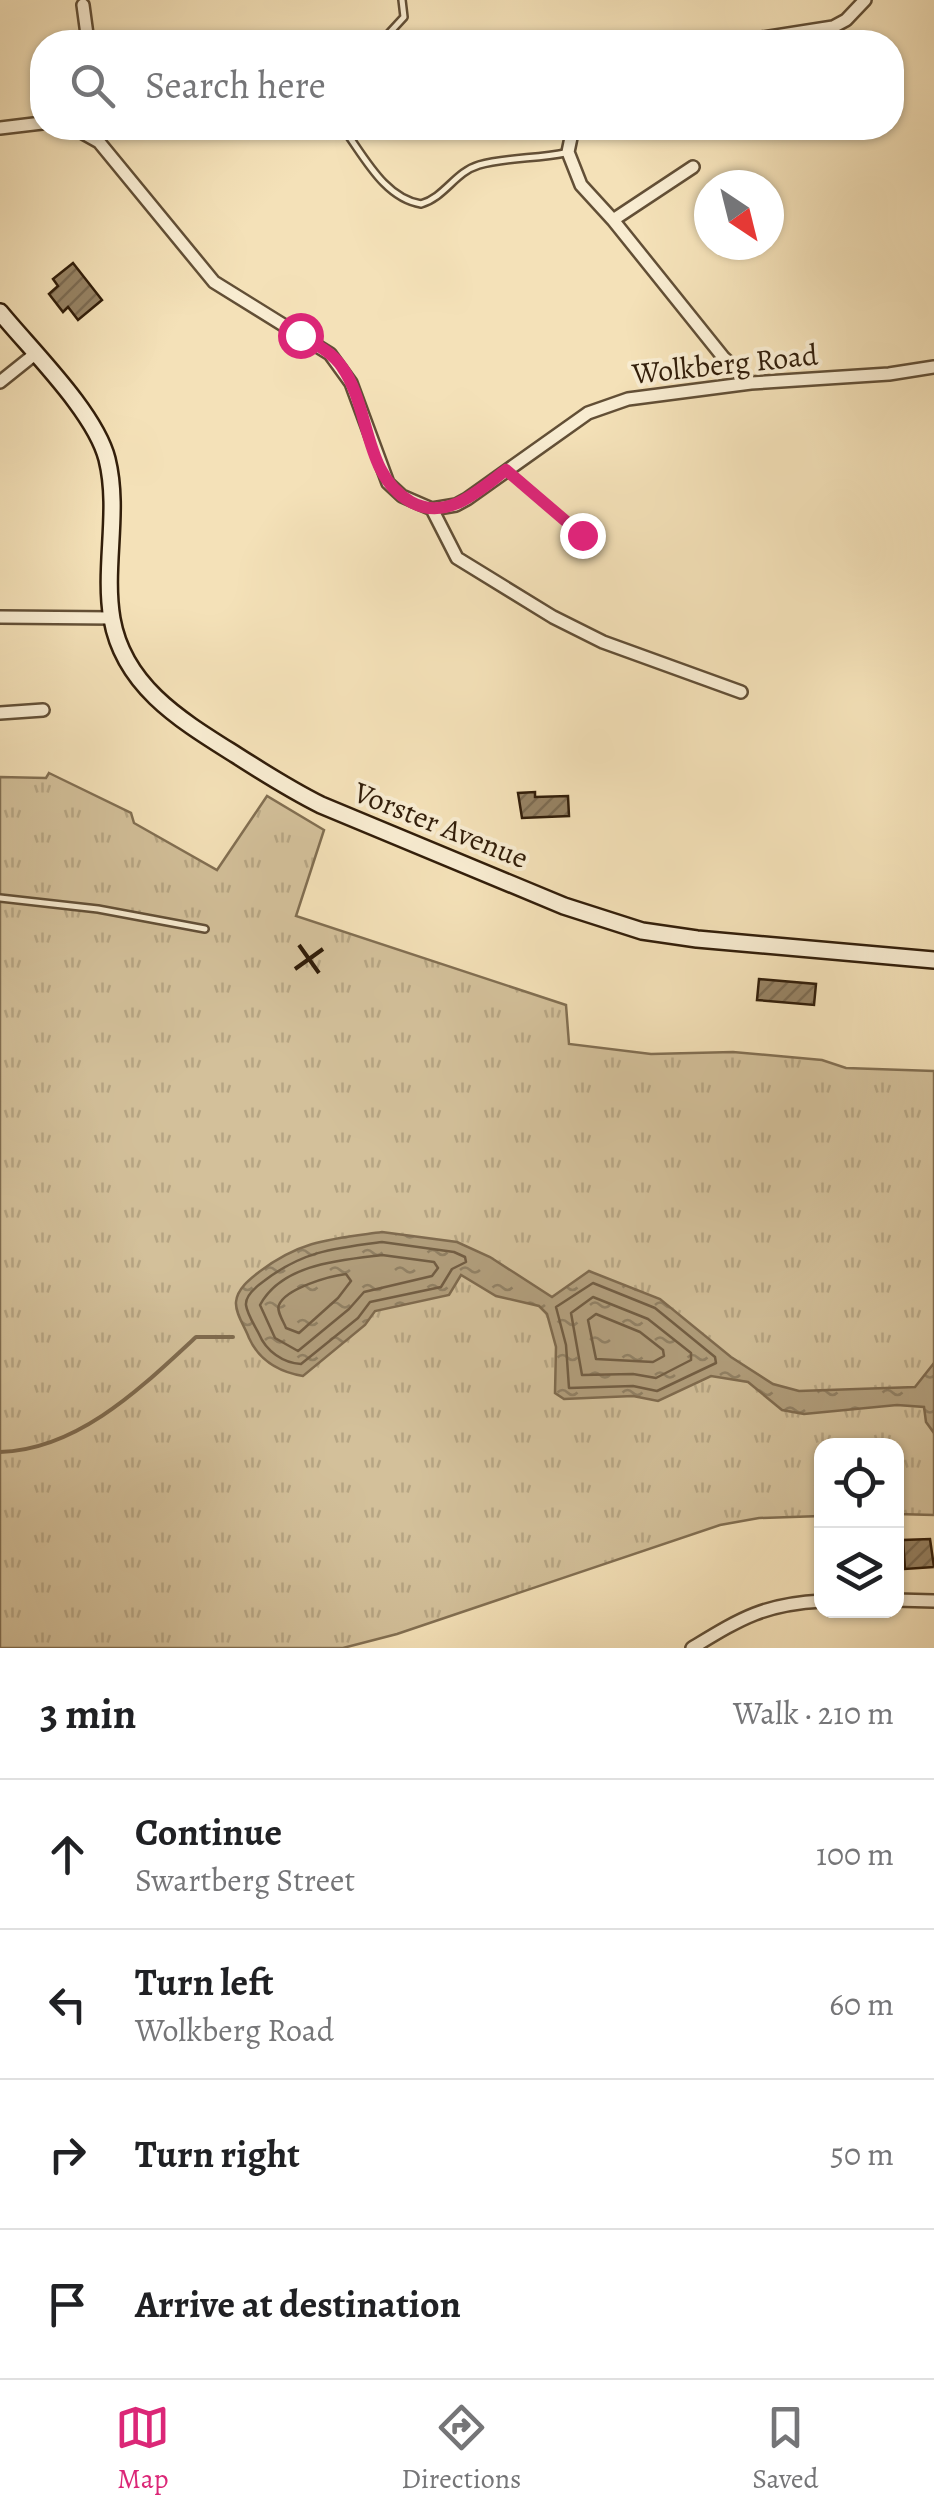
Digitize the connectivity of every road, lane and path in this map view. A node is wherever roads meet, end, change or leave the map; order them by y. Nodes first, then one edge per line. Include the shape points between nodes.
1 (402, 0) edge
2 (865, 0) edge
3 (84, 4) dead end
4 (87, 30) edge
5 (392, 30) edge
6 (809, 30) edge
7 (30, 124) edge
8 (0, 128) edge
9 (95, 140) edge
10 (352, 140) edge
11 (570, 140) edge
12 (98, 142) joint
13 (568, 152) junction
14 (693, 167) dead end
15 (614, 220) junction
16 (0, 312) edge
17 (35, 354) junction
18 (723, 357) junction
19 (934, 367) edge
20 (0, 382) edge
21 (752, 383) junction
22 (729, 386) junction
23 (506, 470) junction
24 (432, 509) junction
25 (582, 535) dead end
26 (0, 617) edge
27 (112, 618) junction
28 (741, 692) dead end
29 (43, 710) dead end
30 (0, 714) edge
31 (0, 898) edge
32 (205, 929) dead end
33 (934, 960) edge
34 (904, 1600) edge
35 (934, 1601) edge
36 (814, 1602) edge
37 (692, 1648) edge

1 - 5 lane via 404,17
2 - 6 street via 846,20
3 - 4 street
7 - 8 street
9 - 12 street
10 - 13 lane via 397,196 421,204 477,165
11 - 13 street
12 - 24 street via 214,282 330,354 351,383 388,483
13 - 15 street via 582,185
14 - 15 street
15 - 18 street
16 - 17 main road
17 - 20 street
17 - 27 main road via 88,421 107,459
18 - 21 street
18 - 22 street
19 - 21 street, Wolkberg Road
21 - 22 street, Wolkberg Road
22 - 23 street, Wolkberg Road via 608,405
23 - 24 street, Wolkberg Road via 456,505
23 - 25 lane
24 - 28 street via 457,558 553,617
26 - 27 street
27 - 33 main road, Vorster Avenue via 133,673 161,705 283,786 387,834 585,914 642,930
29 - 30 street
31 - 32 lane
34 - 35 street
36 - 37 street via 761,1610

